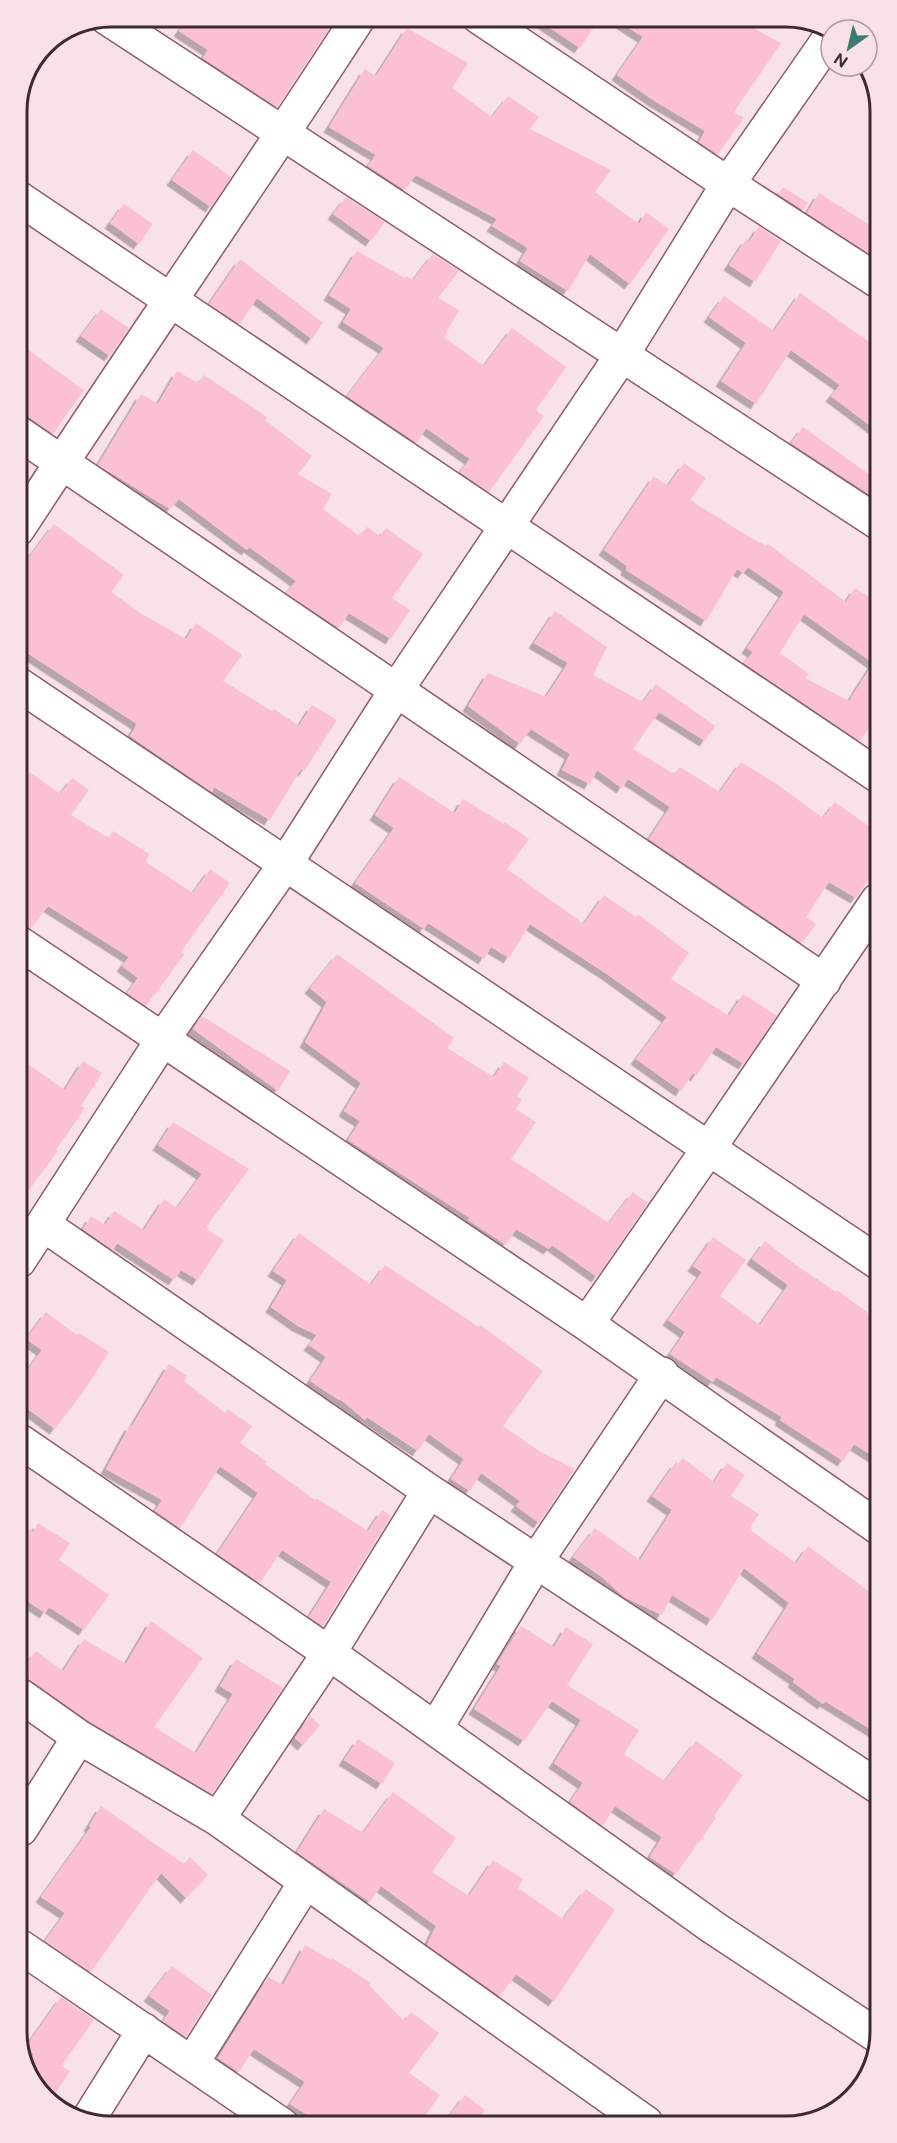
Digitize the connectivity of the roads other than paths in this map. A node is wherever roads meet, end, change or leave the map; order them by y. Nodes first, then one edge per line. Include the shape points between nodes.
1 (121, 27) edge
2 (353, 27) edge
3 (494, 27) edge
4 (819, 53) edge
5 (283, 134) junction
6 (728, 184) junction
7 (27, 204) edge
8 (870, 276) edge
9 (170, 300) junction
10 (622, 355) junction
11 (27, 438) edge
12 (62, 461) junction
13 (27, 515) edge
14 (870, 517) edge
15 (507, 525) junction
16 (397, 689) junction
17 (27, 690) edge
18 (870, 770) edge
19 (286, 863) junction
20 (870, 912) edge
21 (27, 949) edge
22 (824, 981) junction
23 (163, 1039) junction
24 (709, 1148) junction
25 (29, 1238) edge
26 (870, 1257) edge
27 (587, 1324) junction
28 (662, 1374) junction
29 (27, 1446) edge
30 (429, 1491) junction
31 (870, 1522) edge
32 (537, 1560) junction
33 (329, 1653) junction
34 (27, 1700) edge
35 (436, 1728) junction
36 (79, 1737) junction
37 (870, 1781) edge
38 (27, 1819) edge
39 (218, 1820) junction
40 (305, 1883) junction
41 (27, 1951) edge
42 (144, 2030) junction
43 (870, 2031) edge
44 (192, 2063) junction
45 (92, 2113) edge
46 (269, 2116) edge
47 (636, 2116) edge

1 - 5 street
2 - 5 street
3 - 6 street
4 - 6 street
5 - 9 street
5 - 10 street
6 - 8 street
6 - 10 street
7 - 9 street
9 - 12 street
9 - 15 street
10 - 14 street
10 - 15 street
11 - 12 street
12 - 13 street
12 - 16 street
15 - 16 street
15 - 18 street
16 - 19 street
16 - 22 street
17 - 19 street
19 - 23 street
19 - 24 street
20 - 22 street
21 - 23 street
22 - 24 street
23 - 25 street
23 - 27 street
24 - 26 street
24 - 27 street
25 - 30 street
27 - 28 street
28 - 31 street
28 - 32 street
29 - 33 street
30 - 32 street
30 - 33 street
32 - 35 street
32 - 37 street
33 - 35 street
33 - 39 street
34 - 36 street
35 - 43 street via 714,1928
36 - 38 street
36 - 39 street
39 - 40 street
40 - 44 street
40 - 47 street
41 - 42 street
42 - 44 street
42 - 45 street
44 - 46 street

